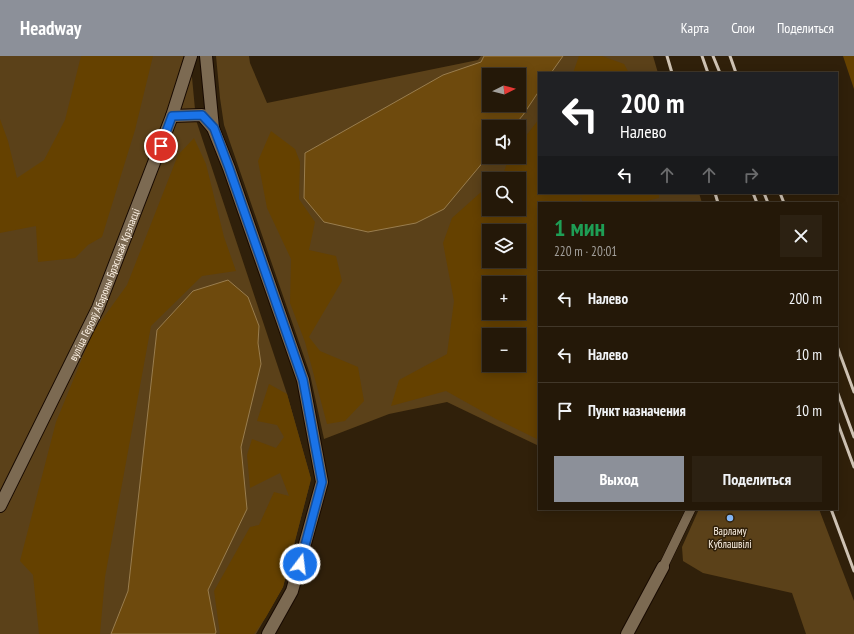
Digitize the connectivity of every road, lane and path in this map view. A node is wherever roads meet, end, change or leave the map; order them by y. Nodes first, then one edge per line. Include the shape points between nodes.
1 (191, 56) edge
2 (206, 56) edge
3 (172, 116) junction
4 (214, 128) junction
5 (0, 506) edge
6 (691, 510) edge
7 (663, 567) joint
8 (268, 634) edge
9 (627, 634) edge

1 - 3 street, вуліца Герояў Абароны Брэсцкай Крэпасці
2 - 4 street
3 - 4 street via 202,115
3 - 5 street, вуліца Герояў Абароны Брэсцкай Крэпасці via 98,308
4 - 8 street via 303,380 322,482 292,591
6 - 7 lane
7 - 9 street

